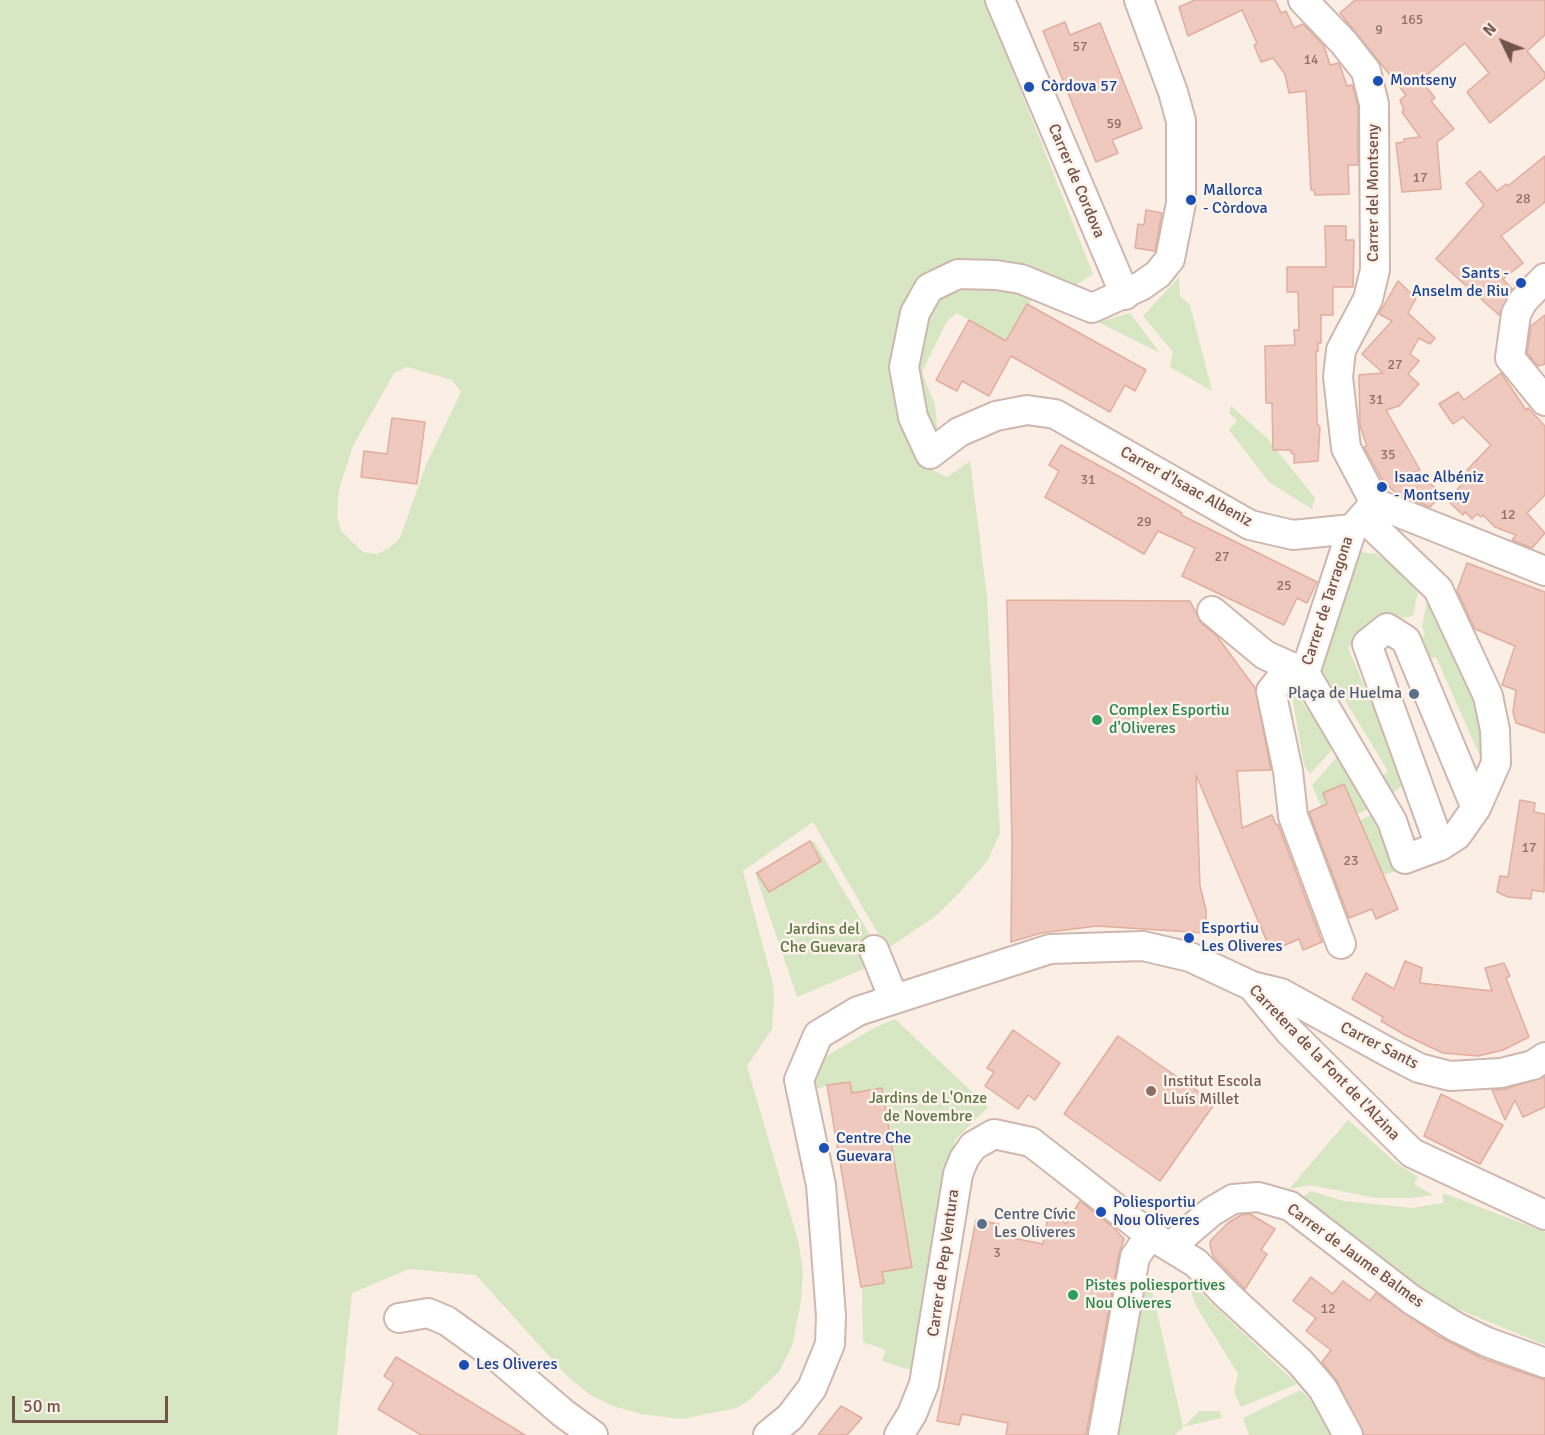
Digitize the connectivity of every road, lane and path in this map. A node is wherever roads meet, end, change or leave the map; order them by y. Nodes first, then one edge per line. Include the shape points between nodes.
1 (1000, 0) edge
2 (1139, 0) edge
3 (1303, 0) edge
4 (1545, 278) edge
5 (1125, 295) junction
6 (1535, 377) edge
7 (1545, 401) edge
8 (1363, 516) junction
9 (1545, 571) edge
10 (1212, 611) dead end
11 (1305, 673) junction
12 (1476, 808) junction
13 (1440, 846) junction
14 (1405, 859) joint
15 (1341, 944) dead end
16 (874, 950) dead end
17 (1252, 986) junction
18 (894, 999) junction
19 (1545, 1057) edge
20 (1545, 1215) edge
21 (1160, 1241) junction
22 (399, 1318) dead end
23 (1545, 1363) edge
24 (593, 1435) edge
25 (768, 1435) edge
26 (899, 1435) edge
27 (1103, 1435) edge
28 (1348, 1435) edge

1 - 5 street, Carrer de Cordova
2 - 5 street via 1181,121 1181,199 1170,259 1158,274
3 - 8 street, Carrer del Montseny via 1366,71 1374,104 1375,270 1368,299 1341,351 1338,377 1346,448
4 - 6 street via 1523,301 1512,329 1510,358
5 - 8 street, Carrer d'Isaac Albeniz via 1092,308 1021,279 958,274 929,288 915,313 904,367 913,417 930,454 959,432 996,416 1027,410 1055,414 1250,525 1293,535
6 - 7 street
8 - 9 street, Carrer d'Isaac Albeniz
8 - 11 street, Carrer de Tarragona
8 - 12 street, Carrer del Montseny via 1438,590 1488,696 1496,763
10 - 11 street, Carrer de Tarragona via 1265,655
11 - 14 street, Carrer de Tarragona via 1392,821
11 - 15 street via 1283,676 1271,691 1293,816
12 - 13 street, Carrer del Montseny via 1457,835
12 - 13 street via 1406,640 1387,628 1367,644
13 - 14 street, Carrer del Montseny
16 - 18 street
17 - 18 street, Carretera de la Font de l'Alzina via 1190,957 1143,946 1050,949
17 - 19 street, Carrer Sants via 1281,993 1419,1068 1450,1076 1501,1073 1533,1065
17 - 20 street, Carretera de la Font de l'Alzina via 1290,1032 1412,1153
18 - 25 street, Carretera de la Font de l'Alzina via 858,1011 818,1035 799,1080 821,1185 830,1344 812,1388 789,1417
21 - 23 street, Carrer de Jaume Balmes via 1233,1199 1258,1197 1290,1206 1412,1300 1456,1327
21 - 26 street, Carrer de Pep Ventura via 1031,1142 994,1134 973,1146 958,1174 949,1214 924,1384
21 - 27 street, Carrer de Jaume Balmes via 1135,1257
21 - 28 street, Carrer de Pep Ventura via 1196,1263 1300,1362 1323,1389
22 - 24 street via 428,1313 447,1321

